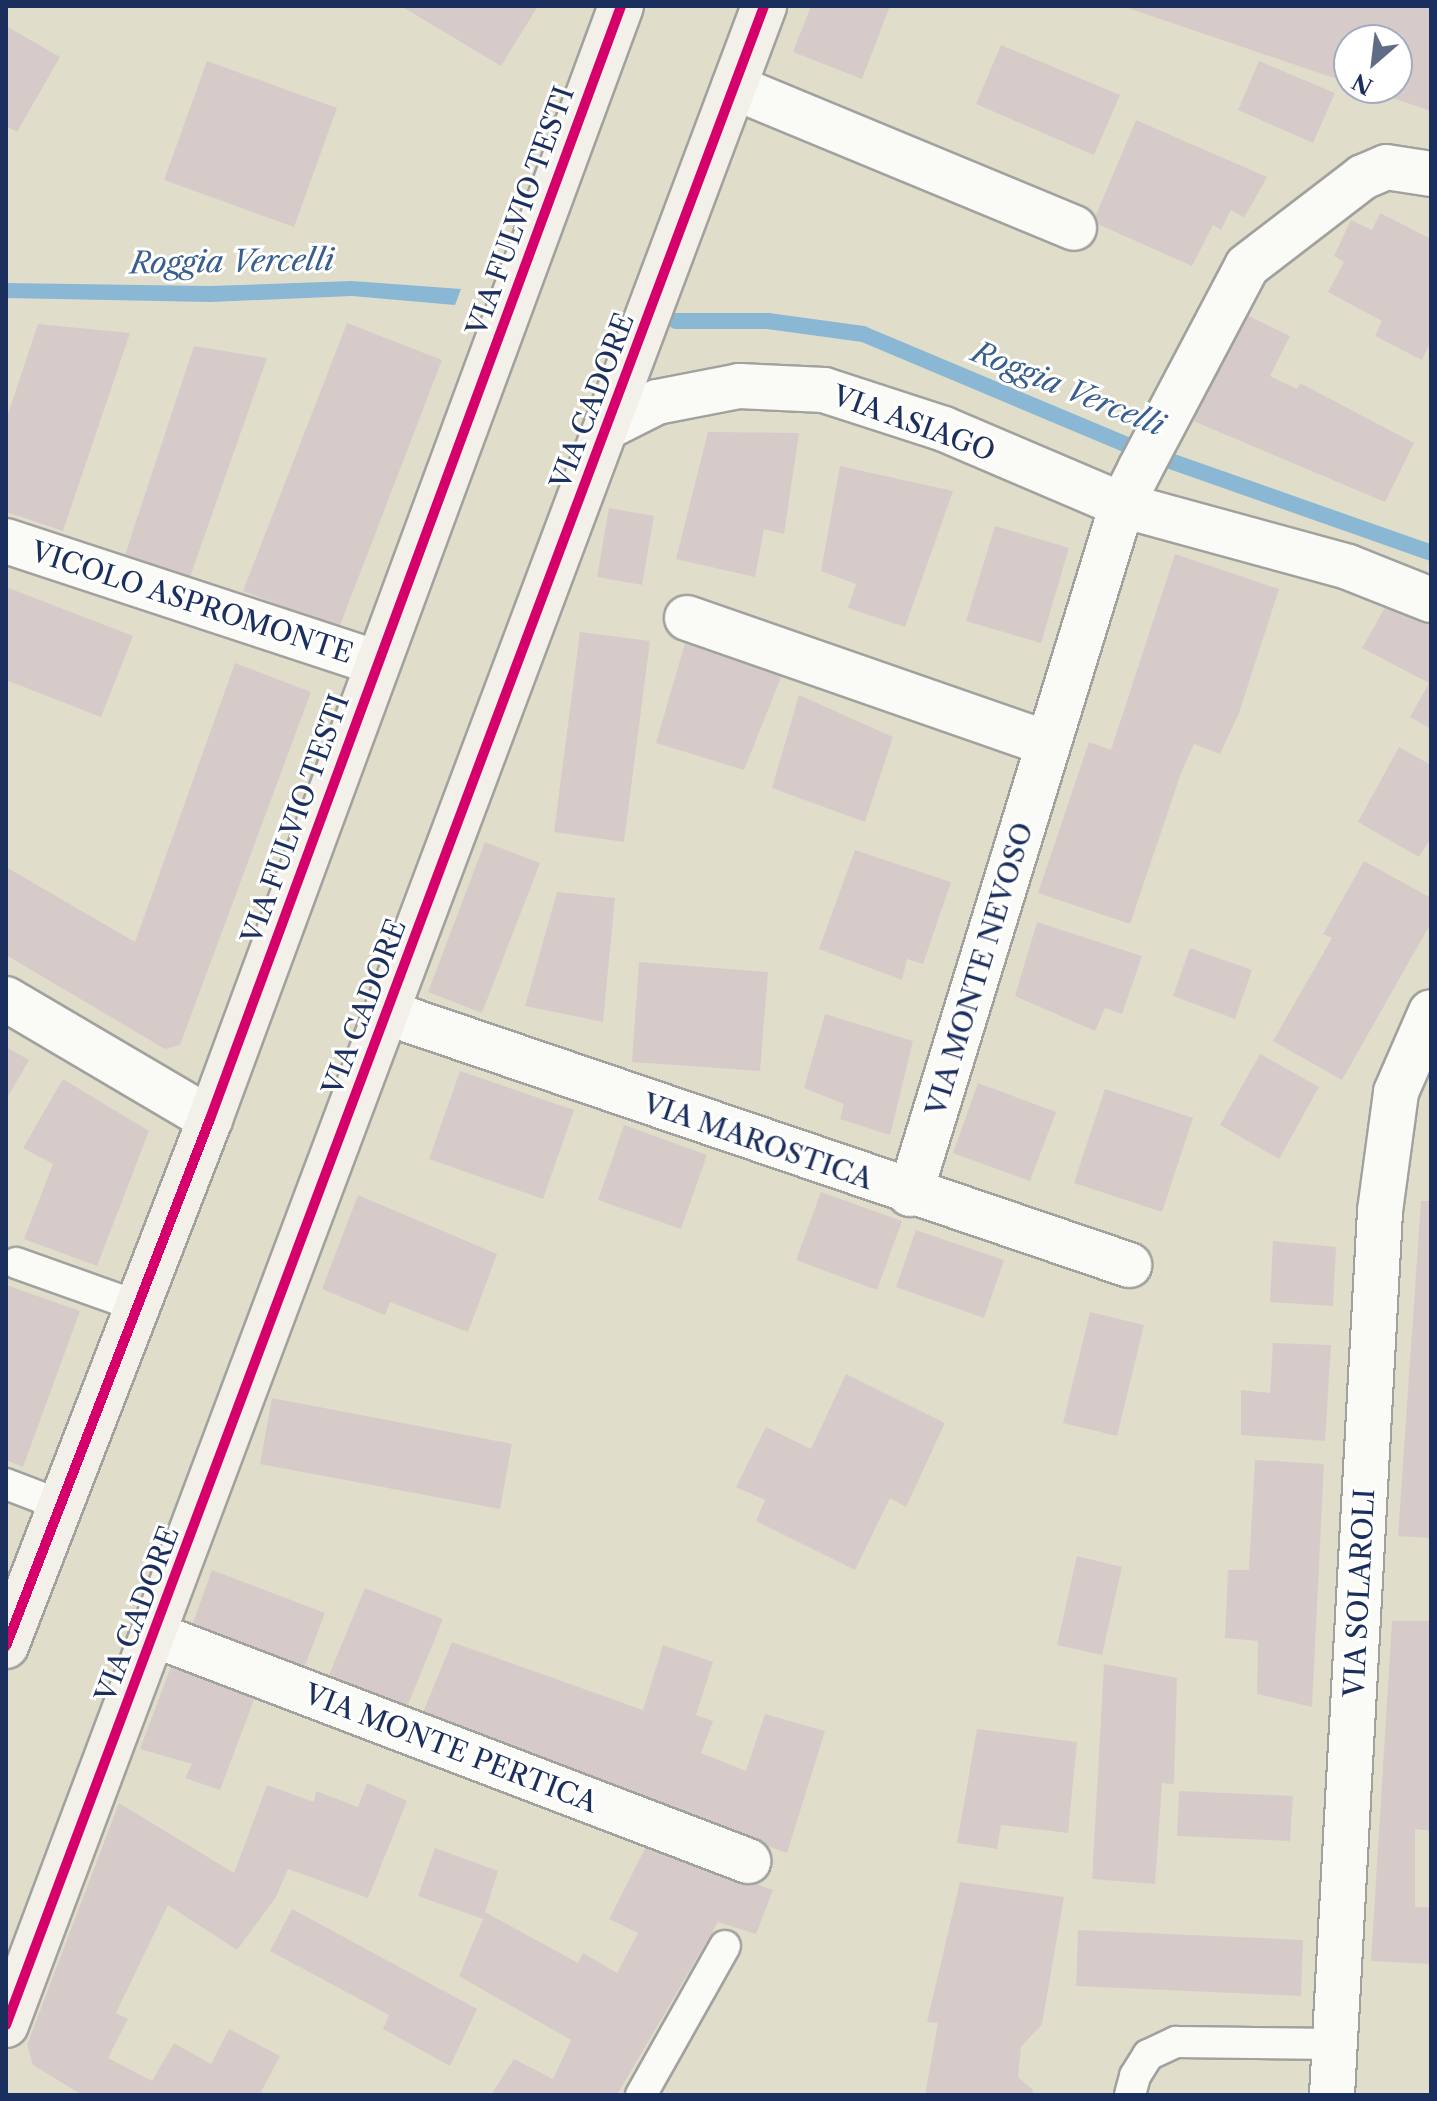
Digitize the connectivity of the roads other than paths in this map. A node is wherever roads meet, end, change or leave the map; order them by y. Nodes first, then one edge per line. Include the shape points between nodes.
1 (621, 6) edge
2 (764, 6) edge
3 (734, 87) junction
4 (1431, 174) edge
5 (1074, 228) dead end
6 (607, 427) junction
7 (1140, 469) junction
8 (6, 541) edge
9 (1431, 600) edge
10 (687, 618) dead end
11 (377, 663) junction
12 (1048, 744) junction
13 (6, 999) edge
14 (1431, 1012) edge
15 (388, 1013) junction
16 (210, 1119) junction
17 (910, 1194) junction
18 (16, 1263) dead end
19 (1129, 1265) dead end
20 (137, 1306) junction
21 (6, 1484) edge
22 (61, 1505) junction
23 (155, 1635) junction
24 (6, 1646) edge
25 (748, 1861) dead end
26 (725, 1946) dead end
27 (6, 2025) edge
28 (1334, 2044) junction
29 (641, 2095) edge
30 (1130, 2095) edge
31 (1332, 2095) edge

1 - 11 street, VIA FULVIO TESTI
2 - 3 street, VIA CADORE
3 - 5 street
3 - 6 street, VIA CADORE
4 - 7 street via 1386,167 1363,177 1247,266
6 - 7 street, VIA ASIAGO via 657,402 739,386 824,390 944,429
6 - 15 street, VIA CADORE
7 - 9 street, VIA ASIAGO
7 - 12 street, VIA MONTE NEVOSO
8 - 11 street, VICOLO ASPROMONTE
10 - 12 street
11 - 16 street, VIA FULVIO TESTI
12 - 17 street, VIA MONTE NEVOSO
13 - 16 street
14 - 28 street, VIA SOLAROLI via 1396,1092 1380,1211
15 - 17 street, VIA MAROSTICA
15 - 23 street, VIA CADORE
16 - 20 street, VIA FULVIO TESTI
17 - 19 street, VIA MAROSTICA
18 - 20 lane
20 - 22 street, VIA FULVIO TESTI
21 - 22 lane
22 - 24 street, VIA FULVIO TESTI
23 - 25 street, VIA MONTE PERTICA
23 - 27 street, VIA CADORE
26 - 29 lane
28 - 30 lane via 1176,2042 1148,2055
28 - 31 street, VIA SOLAROLI

